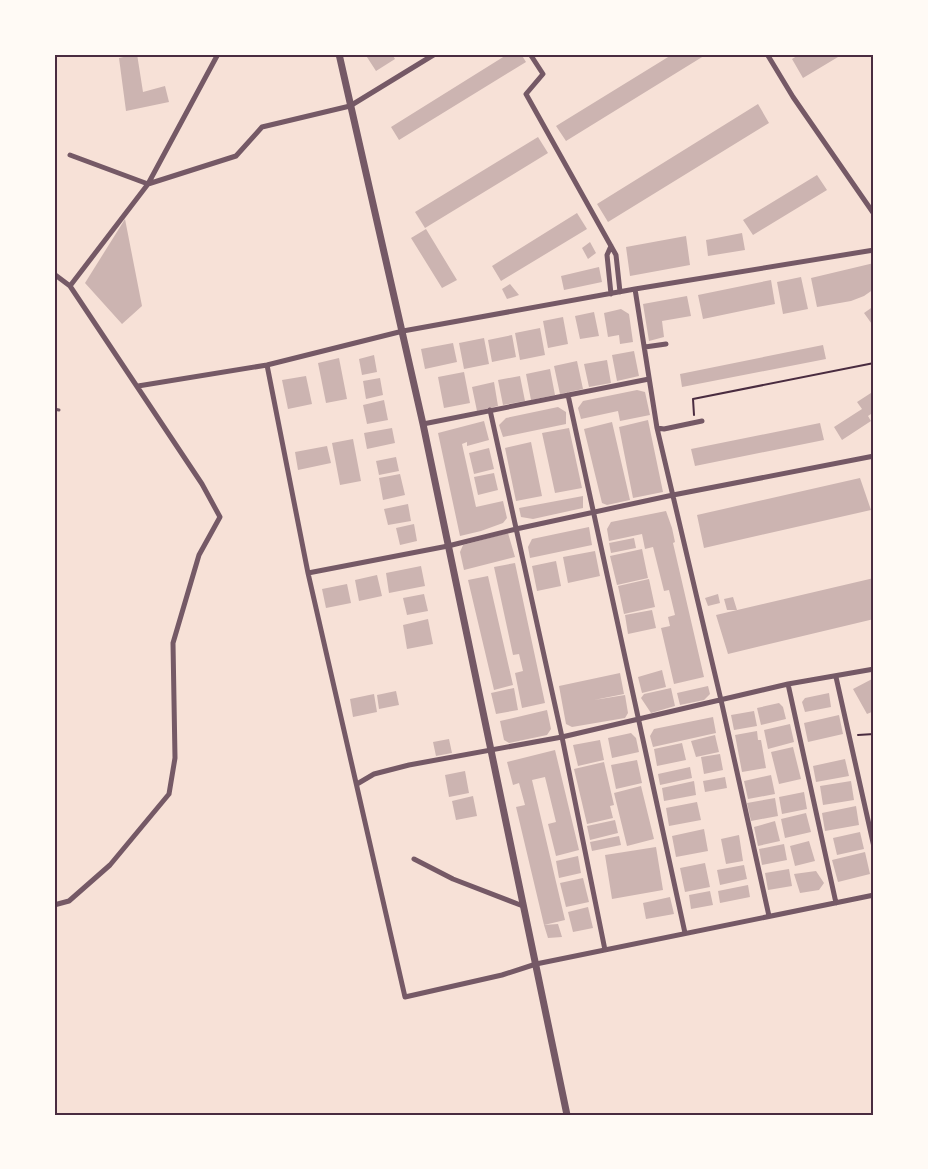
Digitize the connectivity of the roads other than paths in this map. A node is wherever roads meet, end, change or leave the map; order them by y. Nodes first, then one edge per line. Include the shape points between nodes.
1 (218, 54) edge
2 (339, 54) edge
3 (435, 54) edge
4 (530, 54) edge
5 (767, 54) edge
6 (350, 106) junction
7 (70, 155) dead end
8 (148, 184) junction
9 (874, 214) edge
10 (611, 246) junction
11 (874, 250) edge
12 (54, 274) edge
13 (70, 286) junction
14 (634, 289) junction
15 (620, 292) junction
16 (611, 294) junction
17 (403, 331) junction
18 (666, 344) dead end
19 (645, 347) junction
20 (267, 365) junction
21 (649, 379) junction
22 (138, 386) junction
23 (568, 395) junction
24 (490, 410) junction
25 (702, 421) dead end
26 (423, 424) junction
27 (657, 428) junction
28 (873, 458) edge
29 (673, 495) junction
30 (595, 513) junction
31 (516, 529) junction
32 (448, 546) junction
33 (308, 573) junction
34 (874, 669) edge
35 (836, 677) junction
36 (788, 684) junction
37 (721, 700) junction
38 (639, 718) junction
39 (562, 737) junction
40 (490, 751) junction
41 (357, 784) junction
42 (874, 847) edge
43 (414, 859) dead end
44 (874, 895) edge
45 (836, 903) junction
46 (54, 904) edge
47 (523, 906) junction
48 (769, 916) junction
49 (685, 933) junction
50 (605, 950) junction
51 (536, 964) junction
52 (567, 1115) edge

1 - 8 street
2 - 6 street
3 - 6 street
4 - 10 street via 543,74 526,94
5 - 9 street
6 - 8 street via 262,127 236,156
6 - 17 street
7 - 8 street
8 - 13 street
10 - 15 street
10 - 16 street via 607,255
11 - 14 street
12 - 13 street
13 - 22 street
14 - 15 street
14 - 19 street
15 - 16 street
16 - 17 street
17 - 20 street
17 - 26 street
18 - 19 street
19 - 21 street
20 - 22 street
20 - 33 street
21 - 23 street
21 - 27 street
22 - 46 street via 220,517 199,555 173,644 175,758 169,794 110,865 69,901
23 - 24 street
23 - 30 street
24 - 26 street
24 - 31 street
25 - 27 street
26 - 32 street
27 - 29 street
28 - 29 street
29 - 30 street
29 - 37 street
30 - 31 street
30 - 38 street
31 - 32 street
31 - 39 street
32 - 33 street
32 - 40 street
33 - 41 street
34 - 35 street
35 - 36 street
35 - 42 street
36 - 37 street
36 - 45 street
37 - 38 street
37 - 48 street
38 - 39 street
38 - 49 street
39 - 40 street
39 - 50 street
40 - 41 street via 409,765 374,774
40 - 47 street
41 - 51 street via 405,997
43 - 47 street
44 - 45 street
45 - 48 street
47 - 51 street
48 - 49 street
49 - 50 street
50 - 51 street
51 - 52 street

